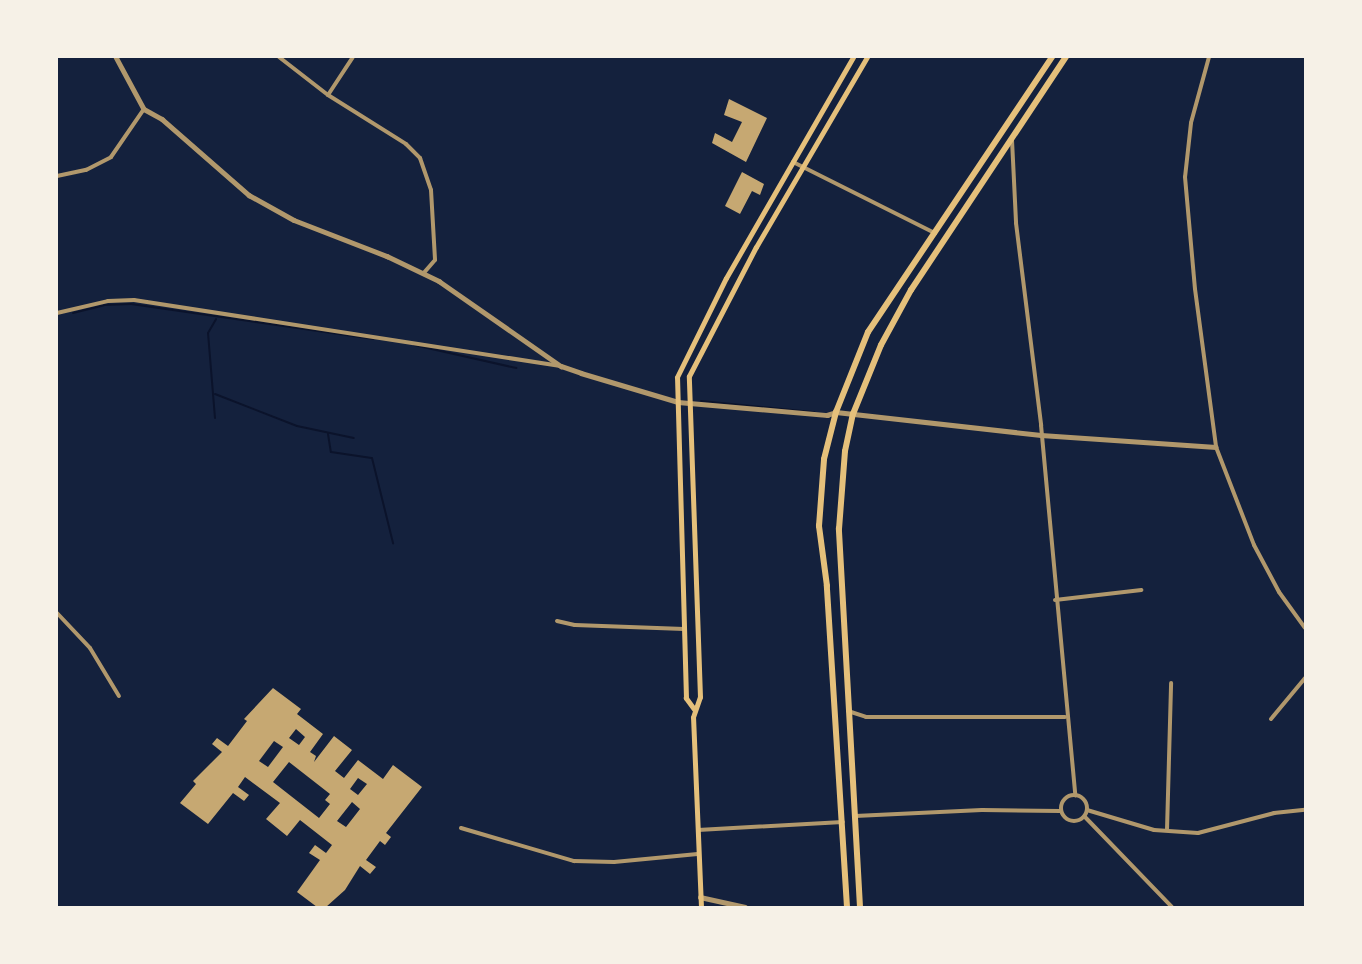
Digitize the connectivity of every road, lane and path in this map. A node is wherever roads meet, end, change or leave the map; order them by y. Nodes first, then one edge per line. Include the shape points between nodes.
1 (116, 57) edge
2 (279, 57) edge
3 (353, 57) edge
4 (853, 57) edge
5 (867, 57) edge
6 (1052, 57) edge
7 (1066, 57) edge
8 (1209, 57) edge
9 (328, 95) junction
10 (144, 109) junction
11 (1012, 139) junction
12 (792, 162) junction
13 (803, 169) junction
14 (57, 176) edge
15 (934, 233) junction
16 (423, 274) junction
17 (726, 278) junction
18 (736, 285) junction
19 (57, 313) edge
20 (561, 366) junction
21 (678, 402) junction
22 (688, 402) junction
23 (836, 411) junction
24 (852, 414) junction
25 (1041, 435) junction
26 (1216, 447) junction
27 (1141, 590) dead end
28 (1055, 600) junction
29 (57, 613) edge
30 (556, 621) dead end
31 (1305, 628) edge
32 (684, 629) junction
33 (1305, 678) edge
34 (1171, 683) dead end
35 (119, 696) dead end
36 (694, 709) junction
37 (847, 711) junction
38 (1065, 717) junction
39 (1271, 719) dead end
40 (1075, 795) junction
41 (1087, 810) junction
42 (1305, 810) edge
43 (1060, 811) junction
44 (855, 816) junction
45 (1085, 817) junction
46 (844, 822) junction
47 (461, 828) dead end
48 (697, 830) junction
49 (1167, 830) junction
50 (698, 854) junction
51 (700, 897) junction
52 (701, 907) edge
53 (745, 907) edge
54 (847, 907) edge
55 (860, 907) edge
56 (1172, 907) edge

1 - 10 street
2 - 9 street
3 - 9 street
4 - 12 main road
5 - 13 main road
6 - 15 highway
7 - 11 highway
8 - 26 street via 1191,123 1185,177
9 - 16 street via 406,144 420,158 431,190 435,261
10 - 14 street via 111,157 86,170
10 - 16 street via 162,119 229,180 274,210
11 - 24 highway via 911,290 881,345
11 - 25 street via 1017,233
12 - 13 street
12 - 17 main road
13 - 15 street
13 - 18 main road
15 - 23 highway via 867,332
16 - 20 street via 467,298
17 - 18 main road
17 - 21 main road via 680,369
18 - 22 main road via 692,369
19 - 20 street via 108,301 134,300
20 - 21 street
21 - 22 street
21 - 32 main road
22 - 23 street via 827,415
22 - 36 main road via 700,697
23 - 24 street
23 - 46 highway via 824,459 819,525
24 - 25 street
24 - 37 highway via 839,529
25 - 26 street
25 - 28 street
26 - 31 street via 1254,545 1279,592
27 - 28 street
28 - 38 street
29 - 35 street via 90,648
30 - 32 street via 575,626
32 - 36 main road via 686,698
33 - 39 street
34 - 49 street
36 - 48 main road
37 - 38 street via 866,717
37 - 44 highway
38 - 40 street
40 - 41 street via 1083,800
40 - 43 street via 1065,799
41 - 45 street
41 - 49 street
42 - 49 street via 1274,813 1198,832
43 - 44 street
43 - 45 street via 1069,821
44 - 55 highway
45 - 56 street
46 - 48 street
46 - 54 highway
47 - 50 street via 574,861 614,862
48 - 50 main road
50 - 51 main road
51 - 52 main road
51 - 53 street

